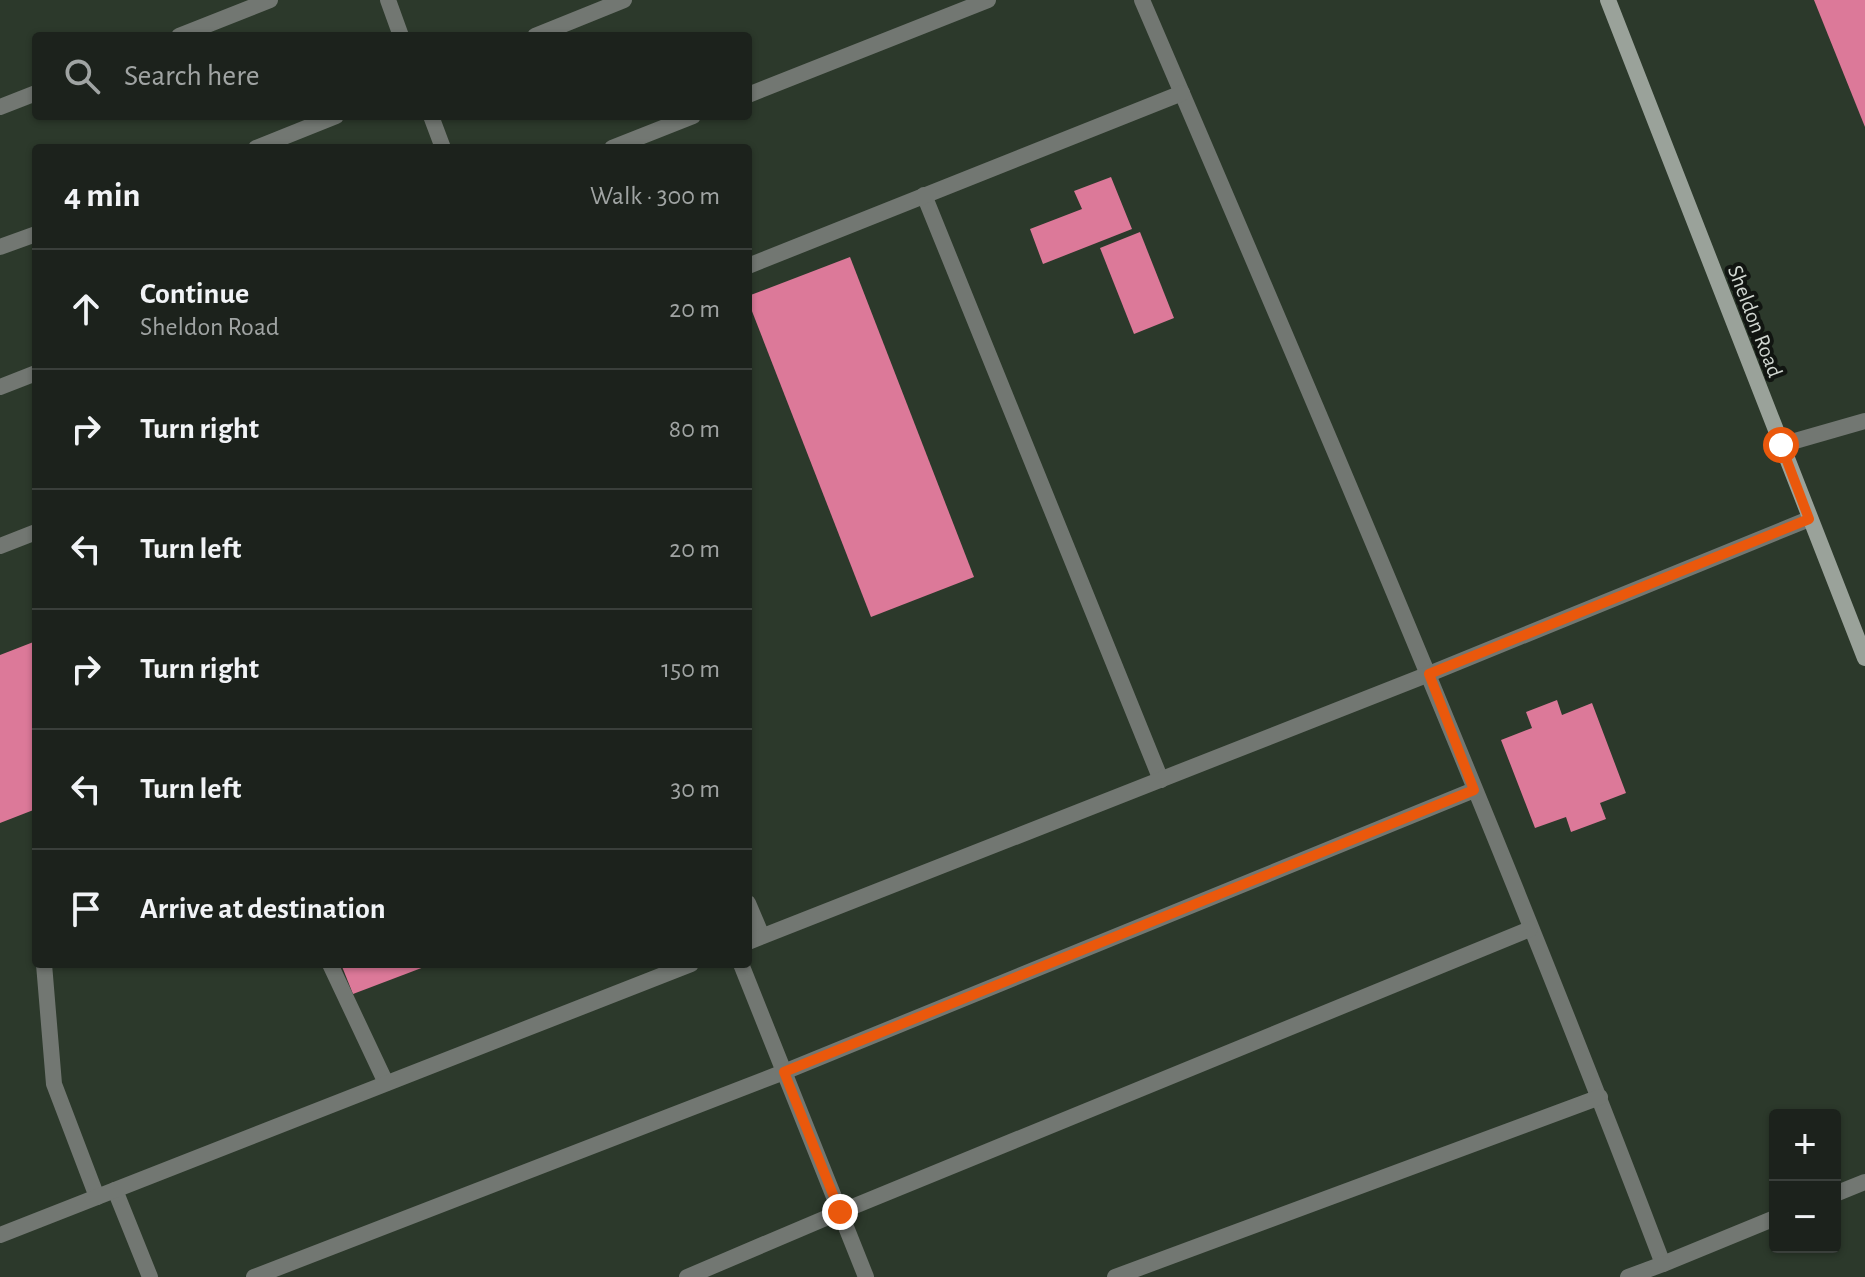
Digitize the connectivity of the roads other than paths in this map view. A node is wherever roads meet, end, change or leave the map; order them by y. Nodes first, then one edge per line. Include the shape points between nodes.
1 (270, 0) edge
2 (388, 0) edge
3 (624, 0) edge
4 (988, 0) edge
5 (1142, 0) edge
6 (1608, 0) edge
7 (189, 32) edge
8 (400, 32) edge
9 (545, 32) edge
10 (752, 93) edge
11 (1182, 93) junction
12 (32, 95) edge
13 (0, 107) edge
14 (326, 120) edge
15 (432, 120) edge
16 (683, 120) edge
17 (266, 144) edge
18 (442, 144) edge
19 (622, 144) edge
20 (924, 195) junction
21 (32, 235) edge
22 (0, 247) edge
23 (752, 264) edge
24 (32, 375) edge
25 (0, 387) edge
26 (1865, 421) edge
27 (1781, 445) junction
28 (1809, 519) junction
29 (32, 534) edge
30 (0, 546) edge
31 (1865, 658) edge
32 (1429, 674) junction
33 (1161, 780) junction
34 (1474, 790) junction
35 (1530, 929) junction
36 (755, 939) edge
37 (44, 968) edge
38 (332, 968) edge
39 (681, 968) edge
40 (743, 968) edge
41 (784, 1072) junction
42 (386, 1083) junction
43 (1600, 1097) junction
44 (1865, 1182) edge
45 (115, 1190) junction
46 (1841, 1192) edge
47 (97, 1197) junction
48 (840, 1212) junction
49 (1769, 1220) edge
50 (0, 1235) edge
51 (1663, 1264) junction
52 (150, 1277) edge
53 (254, 1277) edge
54 (687, 1277) edge
55 (866, 1277) edge
56 (1115, 1277) edge
57 (1628, 1277) edge

1 - 7 lane
2 - 8 lane
3 - 9 lane
4 - 10 lane
5 - 11 lane
6 - 27 main road, Sheldon Road
11 - 20 lane
11 - 32 lane
12 - 13 lane
14 - 17 lane
15 - 18 lane
16 - 19 lane
20 - 23 lane
20 - 33 lane
21 - 22 lane
24 - 25 lane
26 - 27 lane
27 - 28 main road, Sheldon Road
28 - 31 main road, Sheldon Road
28 - 32 lane
29 - 30 lane
32 - 33 lane
32 - 34 lane
33 - 36 lane
34 - 35 lane
34 - 41 lane
35 - 43 lane
35 - 48 lane
37 - 47 lane via 54,1084
38 - 42 lane
39 - 42 lane
40 - 41 lane
41 - 48 lane
41 - 53 lane
42 - 45 lane
43 - 51 lane
43 - 56 lane
44 - 46 lane
45 - 47 lane
45 - 52 lane
47 - 50 lane
48 - 54 lane
48 - 55 lane
49 - 51 lane
51 - 57 lane

